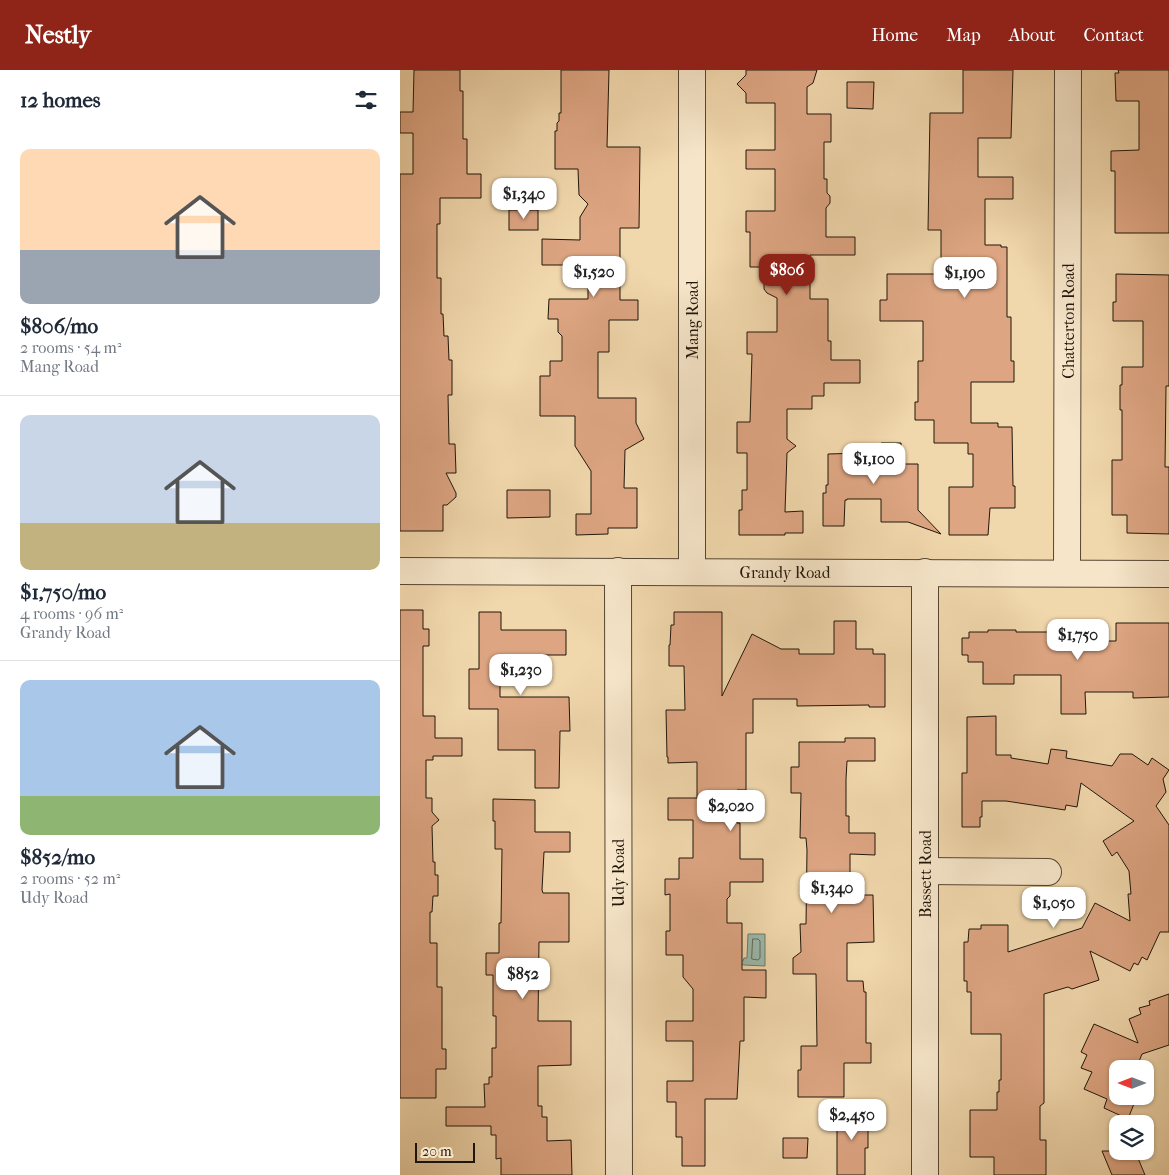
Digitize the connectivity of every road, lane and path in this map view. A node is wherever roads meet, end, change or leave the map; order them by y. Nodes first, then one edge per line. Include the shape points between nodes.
1 (692, 70) edge
2 (1068, 70) edge
3 (618, 570) junction
4 (400, 571) edge
5 (692, 571) junction
6 (925, 572) junction
7 (1067, 572) junction
8 (1169, 574) edge
9 (925, 871) junction
10 (1048, 872) dead end
11 (619, 1175) edge
12 (925, 1175) edge

1 - 5 street, Mang Road
2 - 7 street, Chatterton Road
3 - 4 street, Grandy Road
3 - 5 street, Grandy Road
3 - 11 street, Udy Road
5 - 6 street, Grandy Road
6 - 7 street, Grandy Road
6 - 9 street, Bassett Road
7 - 8 street, Grandy Road
9 - 10 street
9 - 12 street, Bassett Road

